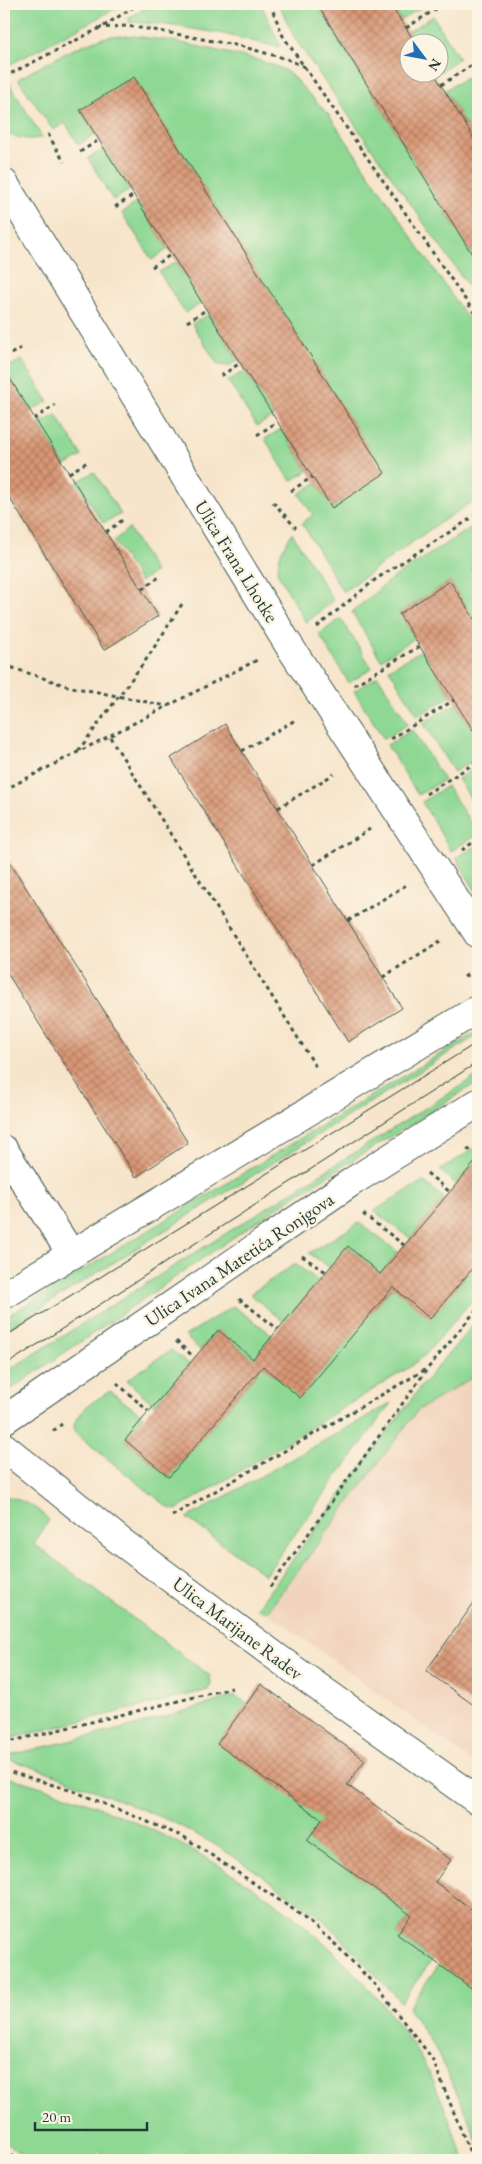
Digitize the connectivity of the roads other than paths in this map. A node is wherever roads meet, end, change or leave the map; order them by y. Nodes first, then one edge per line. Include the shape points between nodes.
1 (4, 183) edge
2 (474, 928) edge
3 (478, 1009) edge
4 (478, 1103) edge
5 (4, 1150) edge
6 (72, 1255) junction
7 (4, 1295) edge
8 (4, 1420) edge
9 (4, 1447) edge
10 (478, 1801) edge

1 - 2 street, Ulica Frana Lhotke via 288,644
3 - 6 street
4 - 8 street, Ulica Ivana Matetića Ronjgova via 353,1181
5 - 6 street
6 - 7 street
9 - 10 street, Ulica Marijane Radev via 119,1540 242,1632

